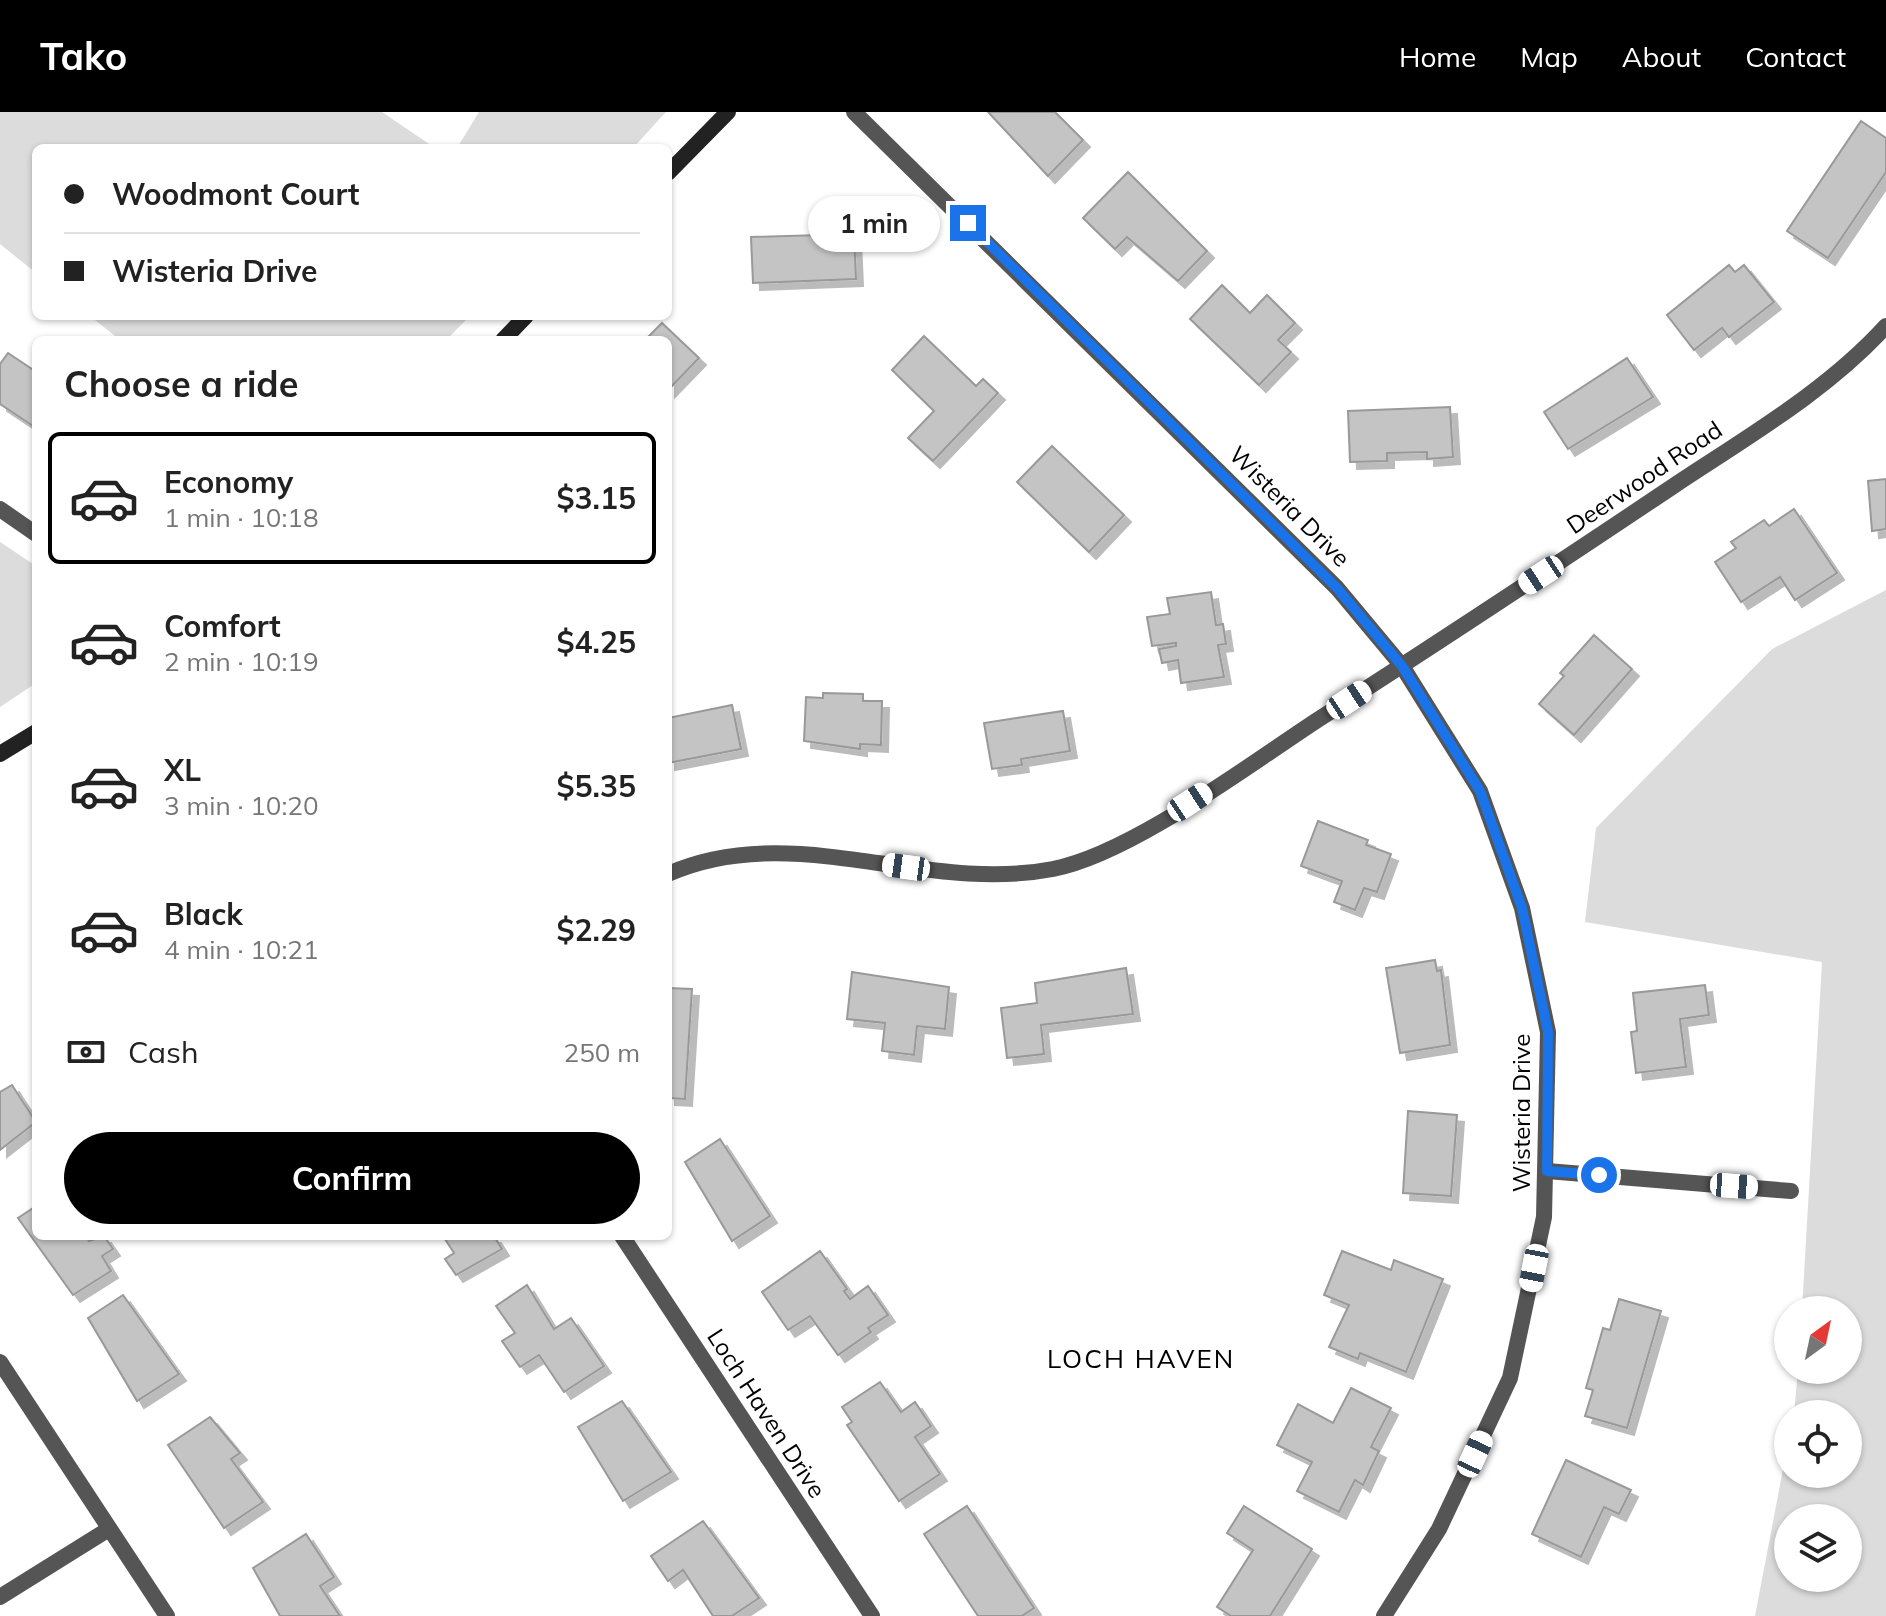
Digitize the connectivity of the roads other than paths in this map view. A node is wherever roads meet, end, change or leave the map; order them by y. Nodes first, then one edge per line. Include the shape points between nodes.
1 (728, 112) edge
2 (854, 112) edge
3 (672, 169) edge
4 (522, 320) edge
5 (1886, 326) edge
6 (507, 336) edge
7 (0, 509) edge
8 (32, 531) edge
9 (1402, 666) junction
10 (32, 734) edge
11 (0, 754) edge
12 (672, 872) edge
13 (1547, 1171) junction
14 (1791, 1191) dead end
15 (625, 1240) edge
16 (0, 1362) edge
17 (109, 1529) junction
18 (0, 1597) edge
19 (167, 1616) edge
20 (872, 1616) edge
21 (1384, 1616) edge

1 - 3 main road
2 - 9 street, Wisteria Drive via 1263,512 1337,588
4 - 6 main road
5 - 9 street, Deerwood Road via 1829,379 1777,417
7 - 8 street
9 - 12 street, Deerwood Road via 1164,819 1088,860 1053,869 965,875 787,851 693,863
9 - 13 street, Wisteria Drive via 1480,791 1522,908 1548,1032
10 - 11 main road
13 - 14 street
13 - 21 street, Wisteria Drive via 1544,1217 1510,1378 1439,1529
15 - 20 street, Loch Haven Drive
16 - 17 street
17 - 18 street
17 - 19 street

